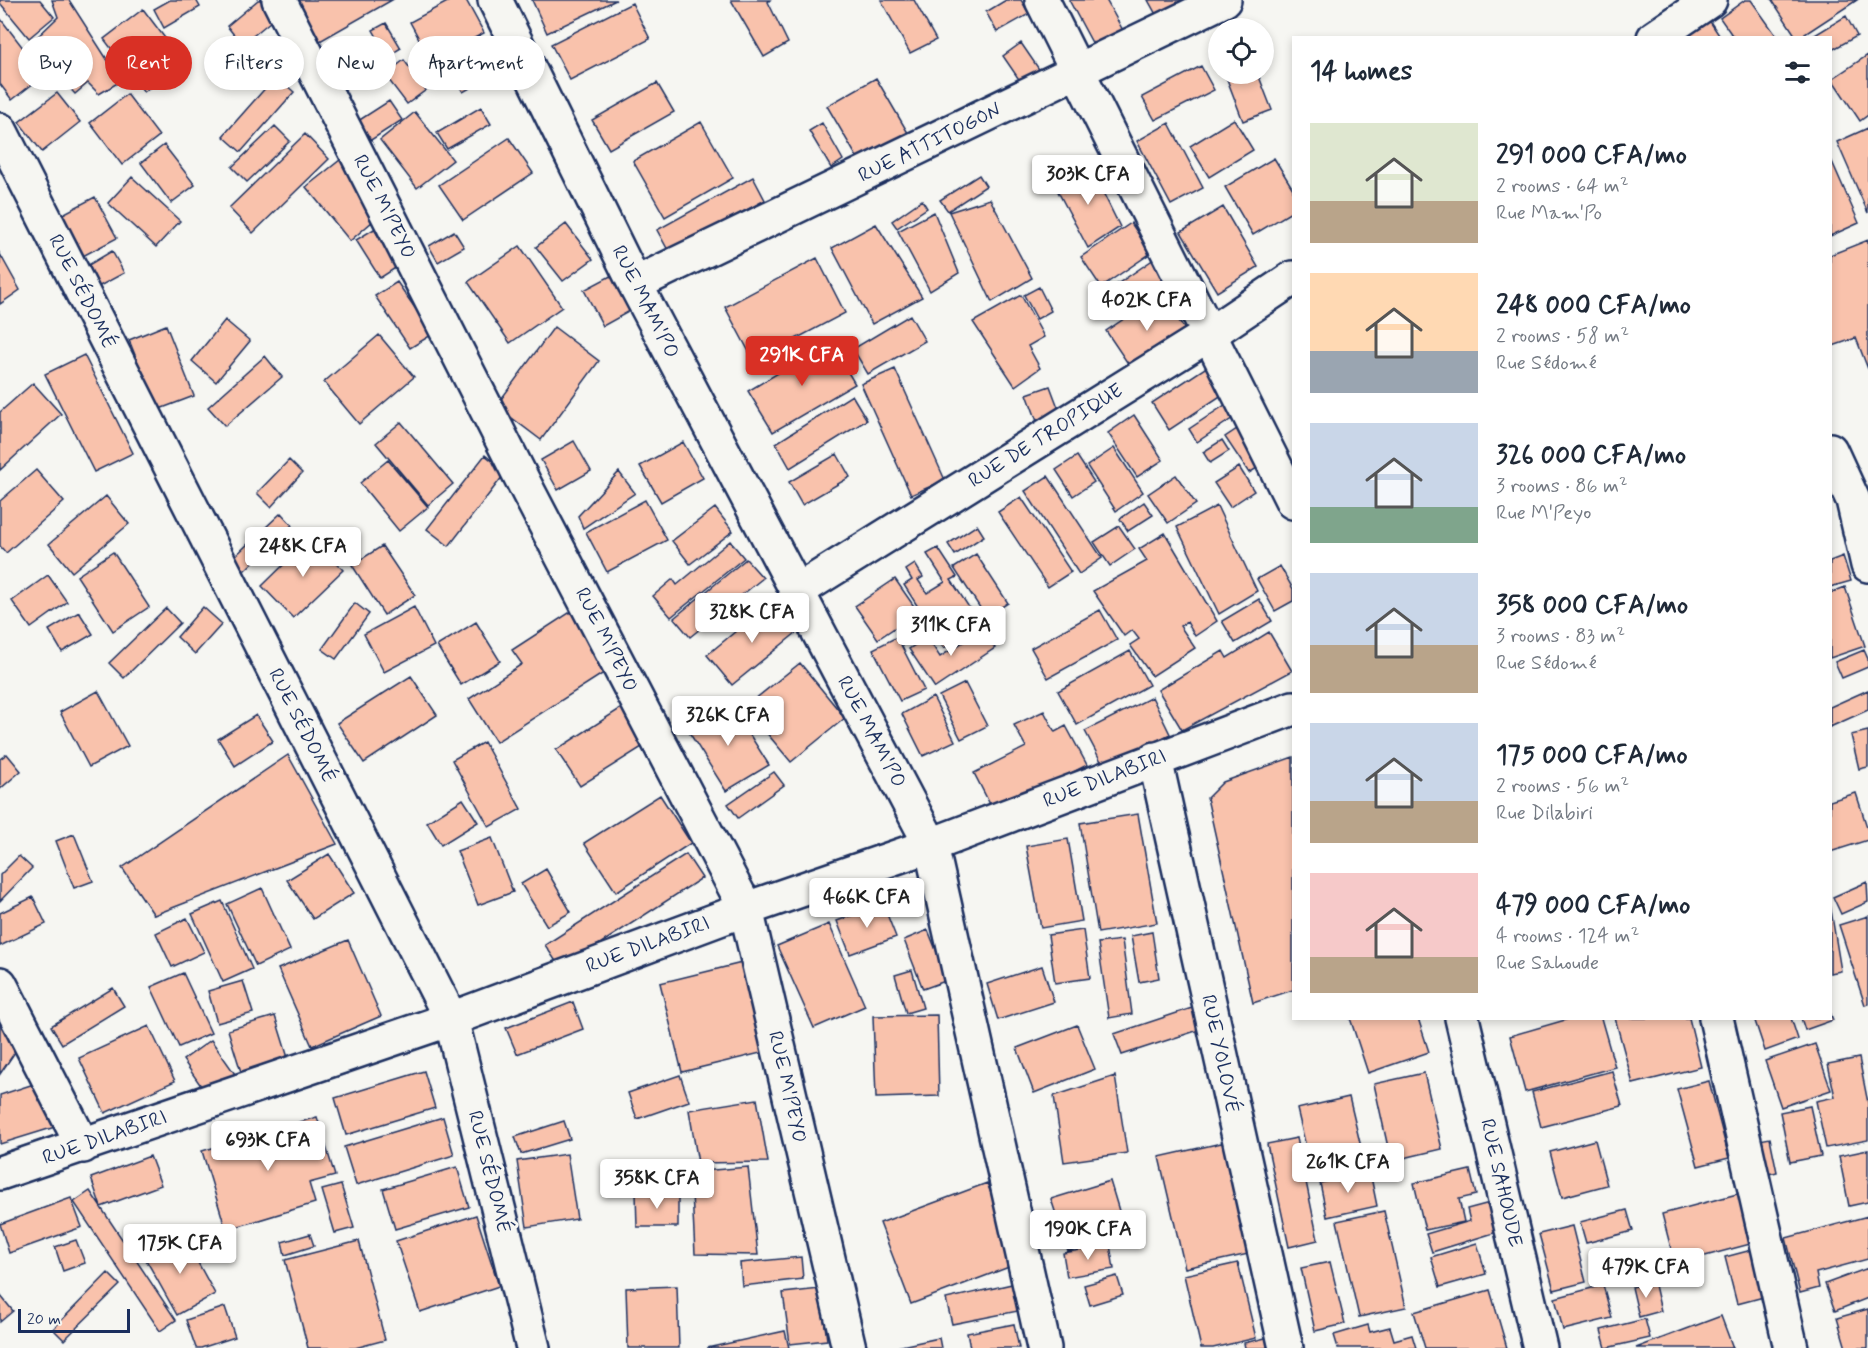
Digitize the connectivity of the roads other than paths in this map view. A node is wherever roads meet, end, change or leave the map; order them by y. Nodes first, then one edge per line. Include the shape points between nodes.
1 (279, 0) edge
2 (495, 0) edge
3 (1042, 0) edge
4 (1224, 0) edge
5 (1710, 0) edge
6 (1657, 36) edge
7 (1078, 72) junction
8 (0, 130) edge
9 (1292, 279) edge
10 (635, 284) junction
11 (1208, 334) junction
12 (1832, 455) edge
13 (1292, 500) edge
14 (1850, 501) edge
15 (1868, 566) edge
16 (796, 592) junction
17 (1292, 708) edge
18 (1155, 759) junction
19 (930, 846) junction
20 (746, 909) junction
21 (0, 984) edge
22 (451, 1019) junction
23 (1462, 1020) edge
24 (1716, 1020) edge
25 (83, 1146) junction
26 (0, 1173) edge
27 (533, 1348) edge
28 (849, 1348) edge
29 (1044, 1348) edge
30 (1286, 1348) edge
31 (1540, 1348) edge
32 (1791, 1348) edge

1 - 20 street, RUE M'PEYO
2 - 10 street, RUE MAM'PO
3 - 7 street
4 - 7 street, RUE ATTITOGON
5 - 6 street
7 - 10 street, RUE ATTITOGON
7 - 11 street
8 - 22 street, RUE SÉDOMÉ
9 - 11 street, RUE DE TROPIQUE
10 - 16 street, RUE MAM'PO
11 - 13 street
11 - 16 street, RUE DE TROPIQUE
12 - 14 street
14 - 15 street
16 - 19 street, RUE MAM'PO
17 - 18 street, RUE DILABIRI
18 - 19 street, RUE DILABIRI
18 - 30 street, RUE YOLOVÉ
19 - 20 street, RUE DILABIRI
19 - 29 street, RUE MAM'PO
20 - 22 street, RUE DILABIRI
20 - 28 street, RUE M'PEYO
21 - 25 street
22 - 25 street, RUE DILABIRI
22 - 27 street, RUE SÉDOMÉ
23 - 31 street, RUE SAHOUDE
24 - 32 street
25 - 26 street, RUE DILABIRI

